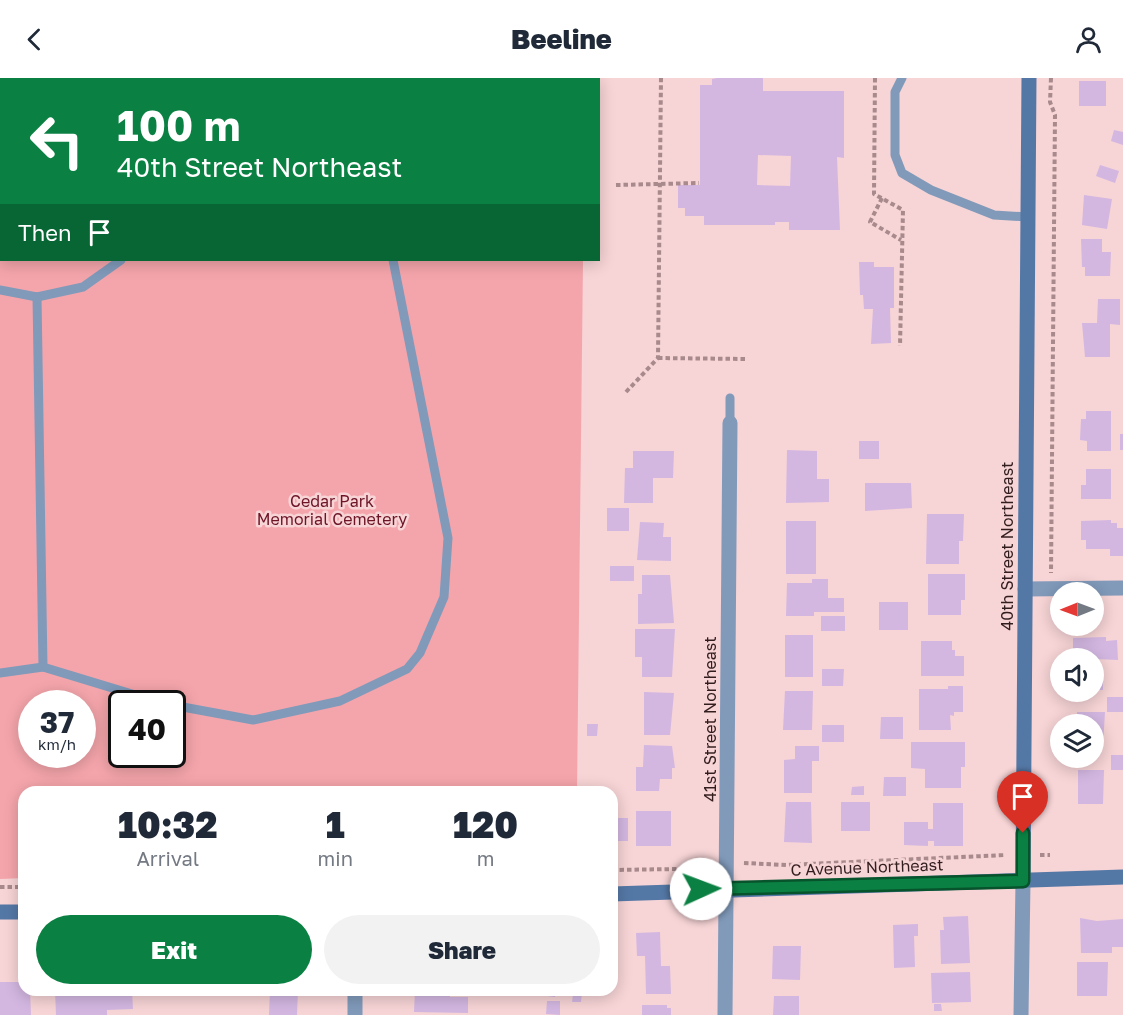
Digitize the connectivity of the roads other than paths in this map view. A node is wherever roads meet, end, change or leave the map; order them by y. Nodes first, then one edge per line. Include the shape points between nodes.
1 (902, 78) edge
2 (1029, 78) edge
3 (1028, 217) junction
4 (120, 261) edge
5 (393, 261) edge
6 (0, 290) edge
7 (37, 297) junction
8 (730, 398) dead end
9 (730, 423) joint
10 (1123, 588) edge
11 (1025, 589) junction
12 (43, 667) junction
13 (0, 673) edge
14 (119, 690) edge
15 (186, 708) edge
16 (1123, 877) edge
17 (1023, 881) junction
18 (726, 889) junction
19 (618, 894) edge
20 (0, 912) edge
21 (18, 912) edge
22 (355, 996) edge
23 (355, 1015) edge
24 (725, 1015) edge
25 (1021, 1015) edge

1 - 3 lane via 895,92 894,155 902,173 932,190 994,215
2 - 3 street, 40th Street Northeast
3 - 11 street, 40th Street Northeast
4 - 7 lane via 83,287
5 - 15 lane via 448,538 444,597 420,653 407,669 340,701 253,720
6 - 7 lane
7 - 12 lane
8 - 9 lane
9 - 18 street, 41st Street Northeast
10 - 11 street
11 - 17 street, 40th Street Northeast
12 - 13 lane
12 - 14 lane
16 - 17 street, C Avenue Northeast
17 - 18 street, C Avenue Northeast
17 - 25 street, 40th Street Northeast
18 - 19 street, C Avenue Northeast
18 - 24 street, 41st Street Northeast
20 - 21 street
22 - 23 street

